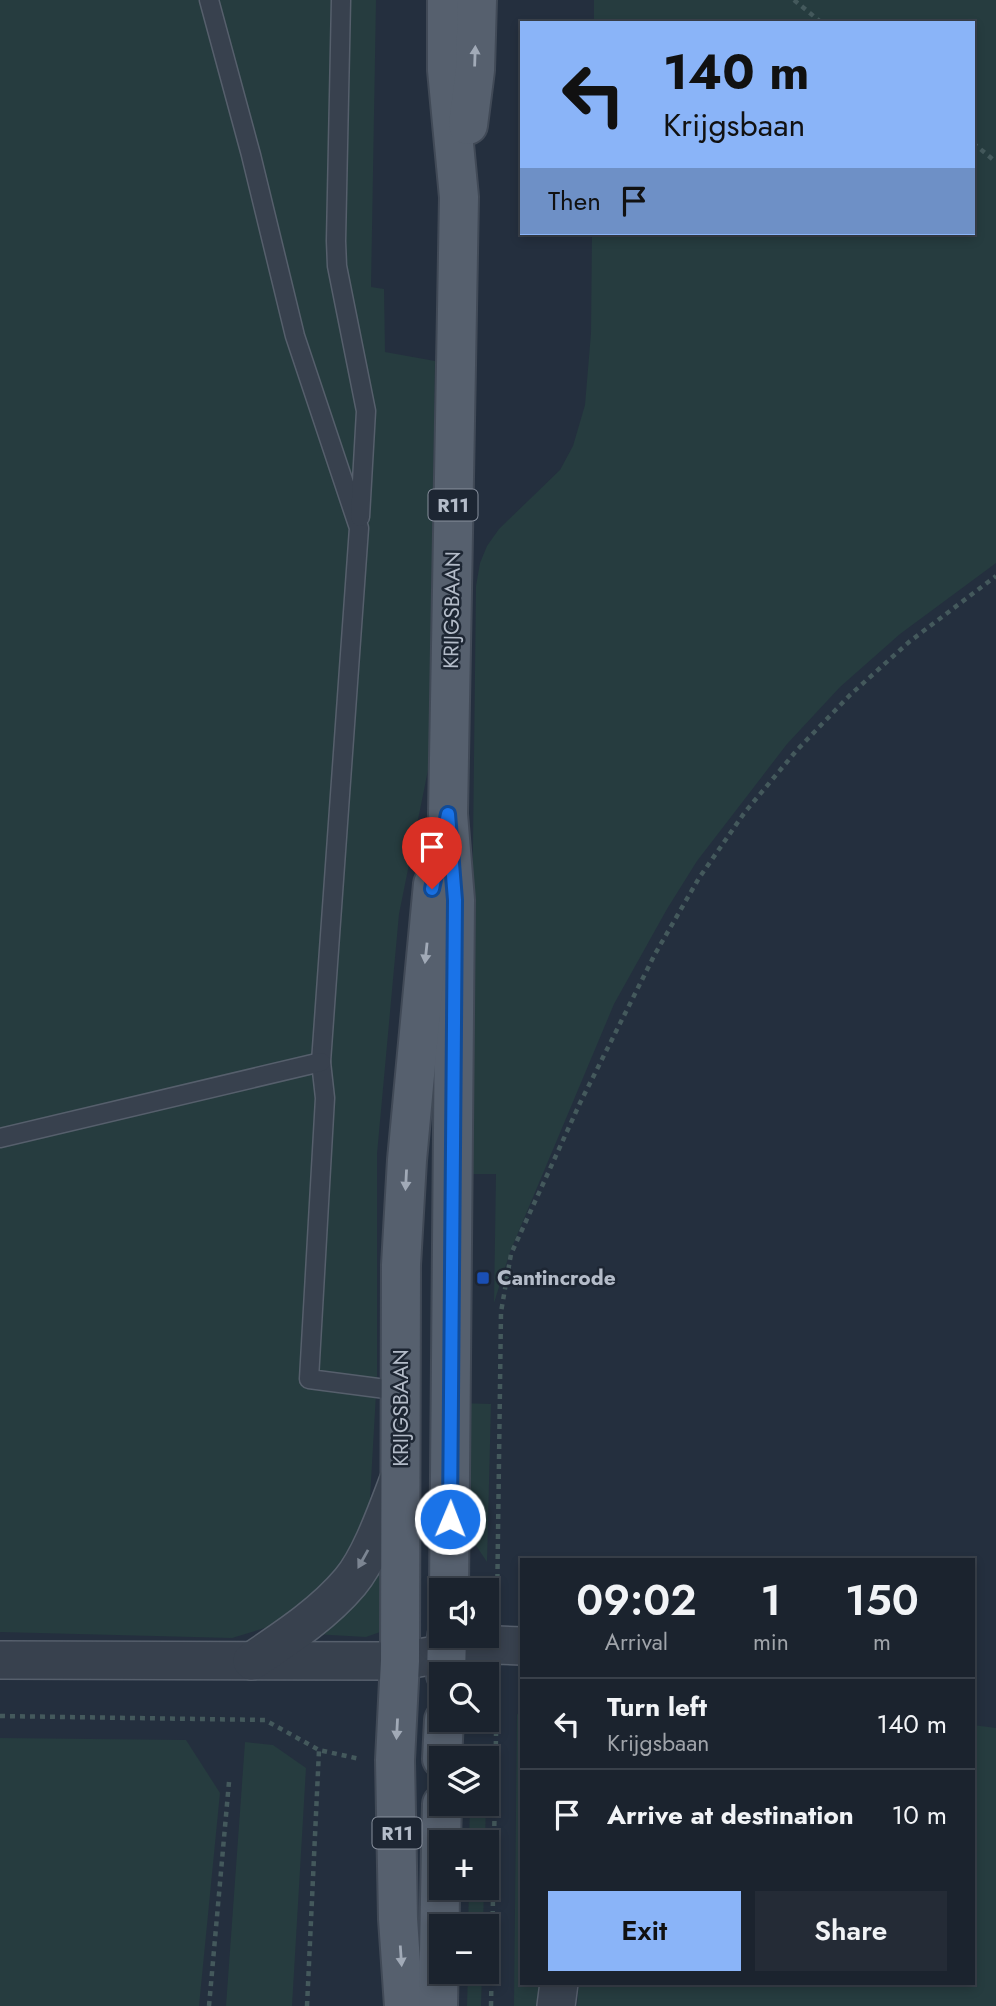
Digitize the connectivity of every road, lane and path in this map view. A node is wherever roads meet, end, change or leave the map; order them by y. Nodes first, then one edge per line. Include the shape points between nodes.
1 (209, 0) edge
2 (341, 0) edge
3 (447, 0) edge
4 (477, 0) edge
5 (794, 0) edge
6 (820, 21) edge
7 (975, 145) edge
8 (996, 162) edge
9 (458, 197) junction
10 (359, 528) junction
11 (996, 576) edge
12 (448, 814) junction
13 (321, 1062) junction
14 (0, 1138) edge
15 (401, 1391) junction
16 (401, 1475) junction
17 (449, 1578) edge
18 (509, 1645) edge
19 (446, 1654) edge
20 (0, 1660) edge
21 (253, 1661) junction
22 (400, 1661) junction
23 (0, 1716) edge
24 (495, 1746) edge
25 (319, 1750) junction
26 (395, 1759) junction
27 (229, 1782) dead end
28 (493, 1816) edge
29 (440, 1900) edge
30 (559, 1985) edge
31 (209, 2006) edge
32 (307, 2006) edge
33 (404, 2006) edge
34 (438, 2006) edge
35 (491, 2006) edge
36 (556, 2006) edge

1 - 10 lane via 295,336
2 - 10 lane via 336,241 366,411
3 - 9 main road, KRIJGSBAAN / R11 via 447,71
9 -> 4 main road, KRIJGSBAAN / R11 via 475,70
5 - 6 path
7 - 8 path
9 - 12 main road, KRIJGSBAAN / R11
10 - 13 lane
11 - 18 path via 909,642 850,695 745,812 699,878 655,954 580,1103 511,1255 501,1312
12 -> 15 main road, KRIJGSBAAN / R11 via 432,889 408,1147 401,1265
12 - 17 main road, KRIJGSBAAN / R11 via 455,900
13 - 14 lane
13 - 15 lane via 325,1098 309,1379
15 - 16 main road, KRIJGSBAAN / R11
16 -> 21 street via 379,1531 351,1581
16 - 22 main road, KRIJGSBAAN / R11
18 - 19 street
18 - 24 path
19 - 22 street
20 - 21 street
21 - 22 street
22 -> 26 main road, KRIJGSBAAN / R11
23 - 25 path via 265,1720
25 - 26 path via 365,1760
25 - 32 path
26 -> 33 main road, KRIJGSBAAN / R11
27 - 31 path
28 - 35 path
29 - 34 main road, R11
30 - 36 street

